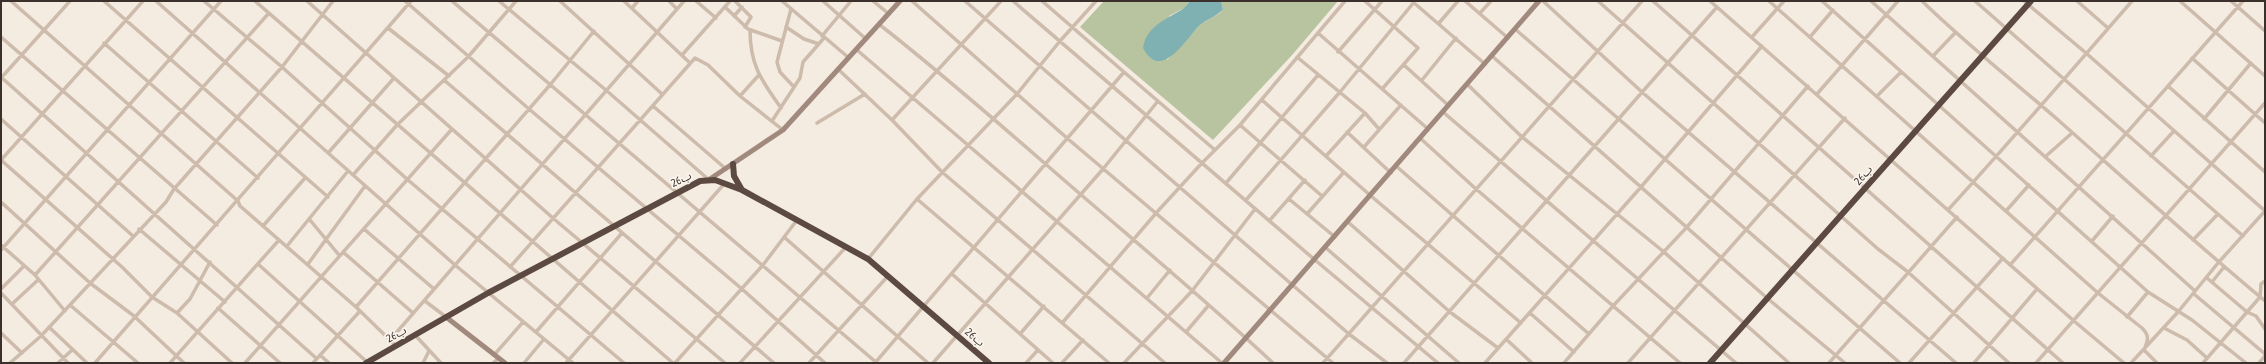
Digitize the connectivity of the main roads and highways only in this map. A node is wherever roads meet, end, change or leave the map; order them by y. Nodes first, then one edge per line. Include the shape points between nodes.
1 (900, 1) edge
2 (1539, 1) edge
3 (2027, 2) edge
4 (733, 164) junction
5 (709, 179) junction
6 (742, 190) junction
7 (446, 317) junction
8 (370, 362) edge
9 (505, 363) edge
10 (989, 363) edge
11 (1223, 363) edge
12 (1710, 363) edge

1 - 4 main road via 783,130
2 - 11 main road
3 - 12 highway, 26ب
4 - 5 main road
4 - 6 highway via 734,176
5 - 6 highway, 26ب via 726,182
5 - 7 highway, 26ب via 676,192
6 - 10 highway, 26ب via 868,259
7 - 8 highway, 26ب
7 - 9 main road

